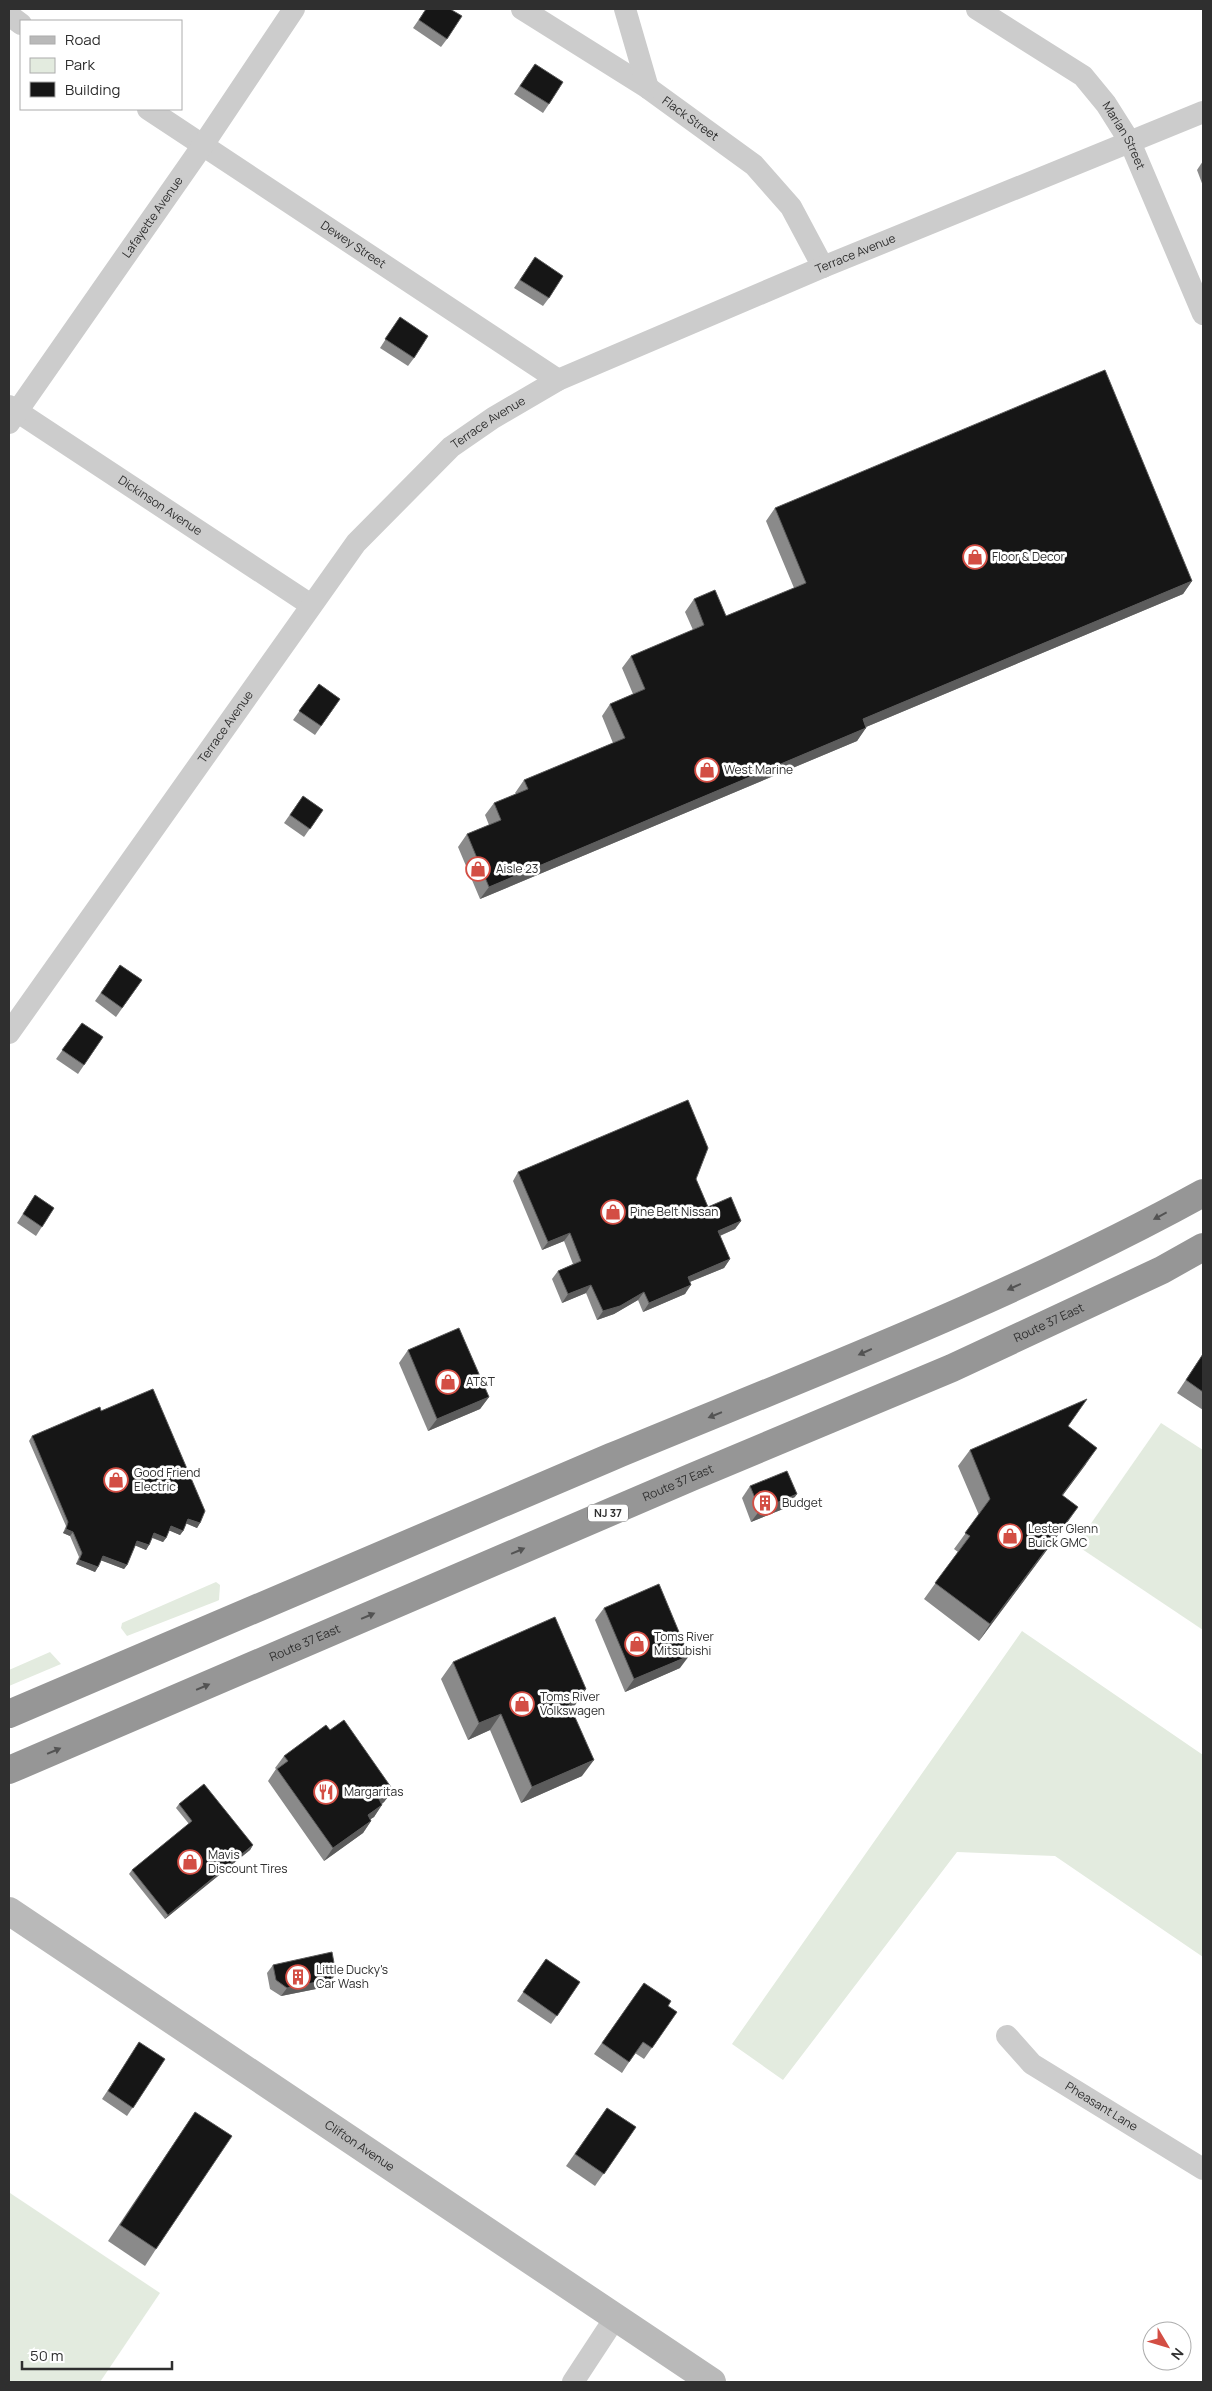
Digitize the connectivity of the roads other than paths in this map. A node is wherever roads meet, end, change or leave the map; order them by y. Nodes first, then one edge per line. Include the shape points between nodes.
1 (294, 9) edge
2 (522, 9) edge
3 (625, 9) edge
4 (977, 9) edge
5 (9, 15) edge
6 (20, 23) edge
7 (648, 88) junction
8 (150, 110) edge
9 (1203, 112) edge
10 (1130, 142) junction
11 (203, 145) junction
12 (823, 267) junction
13 (1203, 314) edge
14 (558, 380) junction
15 (11, 414) edge
16 (311, 605) junction
17 (9, 1033) edge
18 (1203, 1193) edge
19 (1203, 1247) edge
20 (9, 1714) edge
21 (9, 1770) edge
22 (9, 1911) edge
23 (1007, 2036) dead end
24 (1203, 2168) edge
25 (615, 2318) junction
26 (573, 2382) edge
27 (712, 2382) edge

1 - 11 street, Lafayette Avenue
2 - 7 street, Flack Street
3 - 7 street
4 - 10 street, Marian Street via 1083,76
5 - 6 street
7 - 12 street, Flack Street via 754,165 791,207
8 - 11 street, Dewey Street
9 - 10 street, Terrace Avenue
10 - 12 street, Terrace Avenue
10 - 13 street, Marian Street
11 - 14 street, Dewey Street
11 - 15 street, Lafayette Avenue
12 - 14 street, Terrace Avenue
14 - 16 street, Terrace Avenue via 451,447 356,543
15 - 16 street, Dickinson Avenue
16 - 17 street, Terrace Avenue
18 -> 20 highway via 1102,1246 803,1379 612,1456
21 -> 19 highway, Route 37 East / NJ 37 via 692,1476 952,1368 1162,1270
22 - 25 street, Clifton Avenue
23 - 24 street, Pheasant Lane via 1032,2064
25 - 26 street
25 - 27 street, Clifton Avenue

